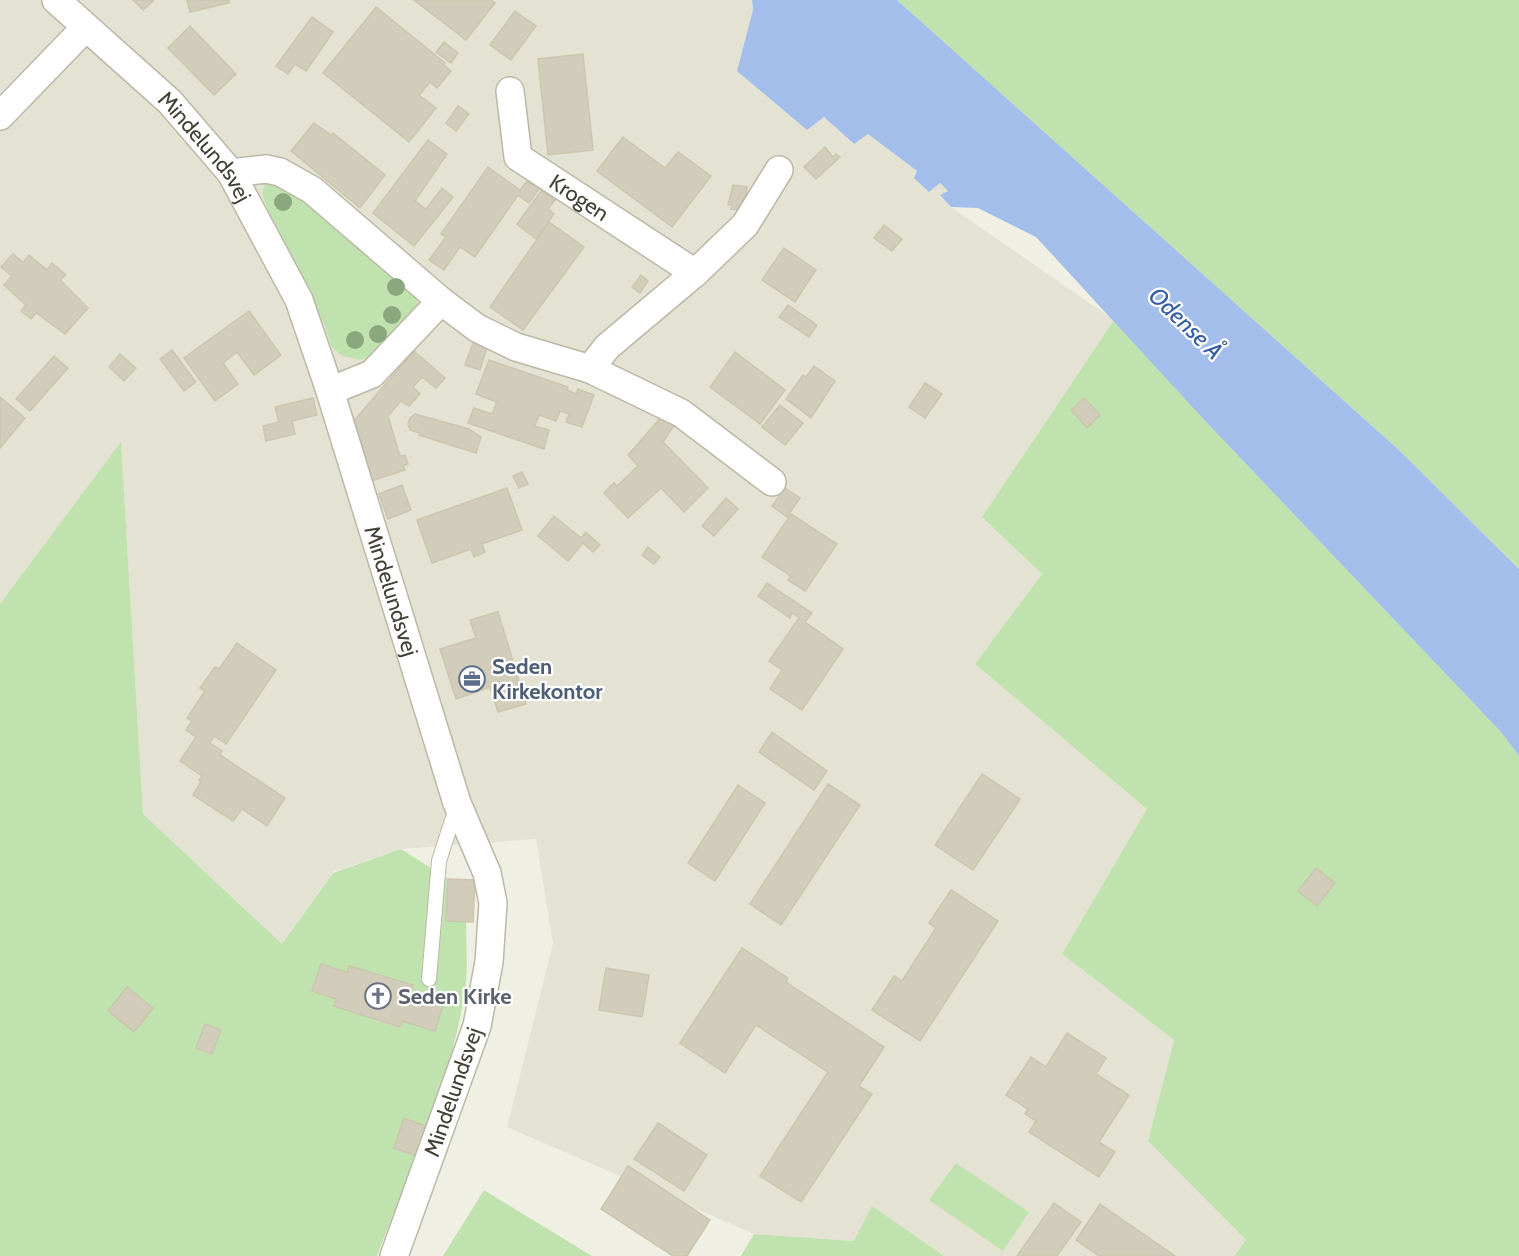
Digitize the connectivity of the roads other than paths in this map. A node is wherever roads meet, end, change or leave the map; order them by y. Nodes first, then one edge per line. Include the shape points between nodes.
1 (56, 0) edge
2 (85, 28) junction
3 (510, 91) dead end
4 (0, 116) edge
5 (779, 170) dead end
6 (231, 172) junction
7 (696, 273) junction
8 (441, 301) junction
9 (590, 369) junction
10 (330, 391) junction
11 (772, 482) dead end
12 (457, 803) junction
13 (429, 979) dead end
14 (394, 1256) edge

1 - 2 street, Mindelundsvej
2 - 4 street
2 - 6 street, Mindelundsvej via 170,102
3 - 7 street, Krogen via 518,157
5 - 7 street via 745,225
6 - 8 street via 273,170 312,190
6 - 10 street, Mindelundsvej via 299,300
7 - 9 street via 607,347
8 - 9 street via 477,328 516,347
8 - 10 street via 372,374
9 - 11 street via 681,413
10 - 12 street, Mindelundsvej
12 - 13 lane via 439,861
12 - 14 street, Mindelundsvej via 487,873 493,903 489,962 477,1026

